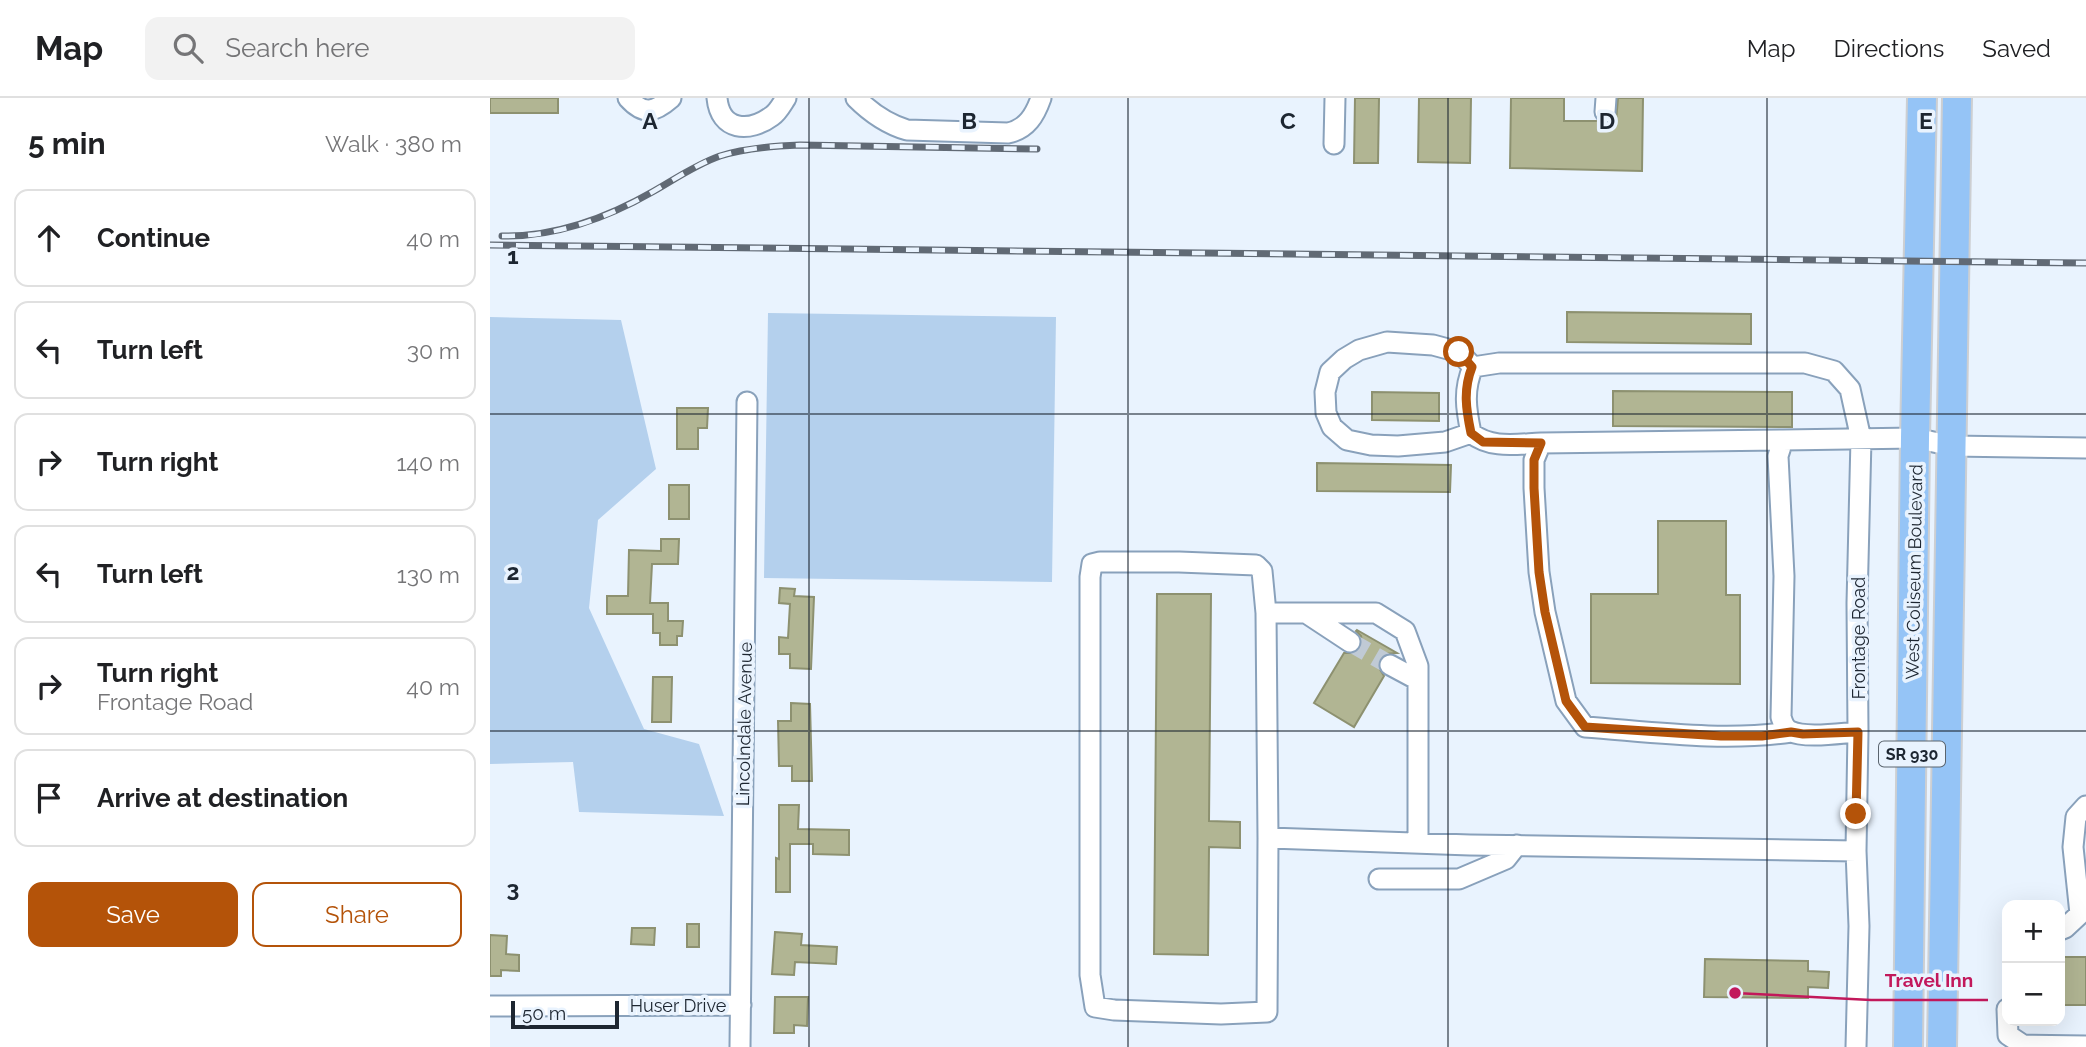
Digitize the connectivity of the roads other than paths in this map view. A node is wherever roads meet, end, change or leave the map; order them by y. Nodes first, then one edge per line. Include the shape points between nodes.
1 (628, 98) edge
2 (671, 98) edge
3 (717, 98) edge
4 (786, 98) edge
5 (856, 98) edge
6 (1041, 98) edge
7 (1335, 98) edge
8 (1922, 98) edge
9 (1957, 98) edge
10 (1334, 144) dead end
11 (1472, 367) junction
12 (747, 402) dead end
13 (1471, 433) junction
14 (1915, 438) junction
15 (1861, 439) junction
16 (1785, 440) junction
17 (1541, 443) junction
18 (1952, 446) junction
19 (2086, 448) edge
20 (1266, 613) junction
21 (1306, 613) junction
22 (1350, 642) tunnel mouth
23 (1390, 665) tunnel mouth
24 (1418, 680) junction
25 (1791, 732) junction
26 (1858, 732) junction
27 (2086, 806) edge
28 (1268, 838) junction
29 (1418, 843) junction
30 (1517, 845) junction
31 (1856, 851) junction
32 (1379, 879) dead end
33 (2065, 928) edge
34 (741, 1005) junction
35 (490, 1006) edge
36 (2008, 1026) edge
37 (2086, 1046) edge
38 (740, 1047) edge
39 (1856, 1047) edge
40 (1908, 1047) edge
41 (1942, 1047) edge

1 - 2 street via 646,111 659,109
3 - 4 street via 733,126 755,125 772,116
5 - 6 street via 892,125 908,130 1008,133 1028,122
7 - 10 street
8 - 14 highway, West Coliseum Boulevard / SR 930
9 - 18 highway, West Coliseum Boulevard / SR 930
11 - 13 street via 1465,399
11 - 13 street via 1459,352 1387,342 1344,359 1330,372 1325,392 1332,427 1347,440 1398,446 1445,442
11 - 15 street, Frontage Road via 1499,363 1805,363 1834,371 1850,390
12 - 34 street, Lincolndale Avenue
13 - 17 street via 1483,442
14 - 15 street
14 - 18 street
14 - 40 highway, West Coliseum Boulevard / SR 930
15 - 16 street
15 - 26 street, Frontage Road
16 - 17 street
16 - 25 street via 1778,456 1784,576 1781,717
17 - 25 street via 1534,460 1534,488 1545,612 1566,701 1585,727 1721,736
18 - 19 street
18 - 41 highway, West Coliseum Boulevard / SR 930
20 - 21 street
20 - 28 street
20 - 28 street via 1262,571 1256,565 1092,565 1090,975 1095,1007 1267,1012
21 - 22 street
21 - 24 street via 1376,613 1405,631 1418,666
23 - 24 street
24 - 29 street
25 - 26 street
26 - 31 street, Frontage Road
27 - 33 street via 2076,817 2073,847 2080,914
28 - 29 street
29 - 30 street
30 - 31 street
30 - 32 street via 1506,859 1459,879
31 - 39 street, Frontage Road
34 - 35 street, Huser Drive
34 - 38 street, Lincolndale Avenue
36 - 37 street via 2008,1035 2023,1045

